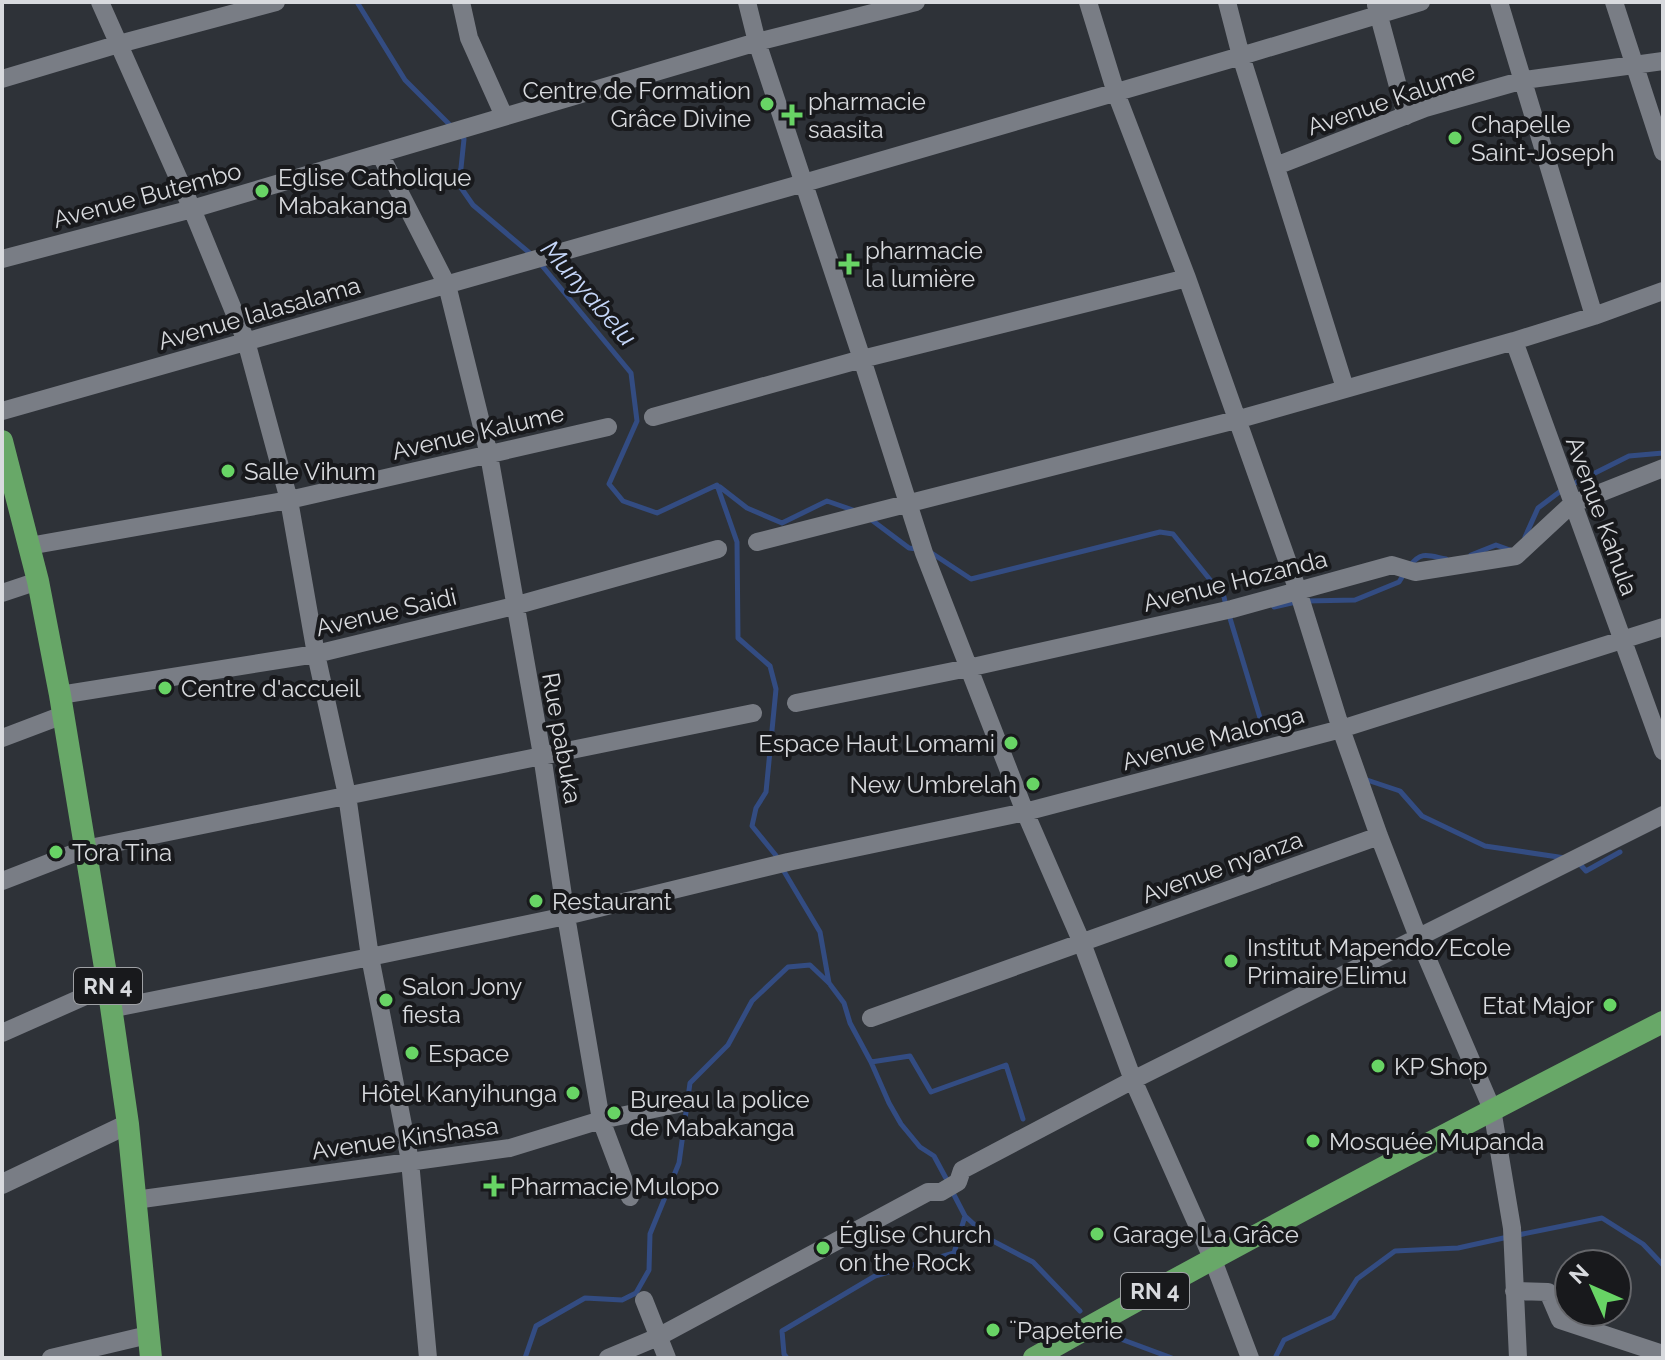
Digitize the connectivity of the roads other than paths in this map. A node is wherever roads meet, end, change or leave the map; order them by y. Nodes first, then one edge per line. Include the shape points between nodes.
1 (100, 2) edge
2 (276, 2) edge
3 (461, 2) edge
4 (747, 2) edge
5 (916, 2) edge
6 (1088, 2) edge
7 (1227, 2) edge
8 (1421, 2) edge
9 (1499, 2) edge
10 (1614, 2) edge
11 (1377, 8) edge
12 (757, 42) junction
13 (119, 44) junction
14 (1241, 56) junction
15 (1663, 61) edge
16 (1633, 66) junction
17 (2, 79) edge
18 (1524, 80) junction
19 (1116, 93) junction
20 (504, 116) junction
21 (1406, 116) junction
22 (1663, 152) edge
23 (380, 154) junction
24 (1276, 166) junction
25 (804, 183) junction
26 (192, 209) junction
27 (2, 259) edge
28 (1187, 278) junction
29 (447, 285) junction
30 (1663, 291) edge
31 (1594, 316) junction
32 (246, 341) junction
33 (1514, 341) junction
34 (862, 359) junction
35 (1345, 388) junction
36 (2, 411) edge
37 (653, 417) dead end
38 (1236, 420) junction
39 (608, 427) dead end
40 (2, 441) edge
41 (489, 455) junction
42 (1663, 468) edge
43 (1568, 492) junction
44 (289, 500) junction
45 (907, 503) junction
46 (757, 542) dead end
47 (29, 546) junction
48 (718, 549) dead end
49 (38, 581) junction
50 (2, 593) edge
51 (1301, 600) junction
52 (514, 606) junction
53 (1663, 627) edge
54 (1623, 640) junction
55 (316, 654) junction
56 (968, 668) junction
57 (796, 703) dead end
58 (61, 705) junction
59 (753, 713) dead end
60 (1341, 729) junction
61 (2, 738) edge
62 (1663, 751) edge
63 (542, 755) junction
64 (347, 795) junction
65 (1025, 812) junction
66 (1663, 815) edge
67 (1379, 836) junction
68 (85, 849) junction
69 (2, 881) edge
70 (566, 916) junction
71 (1418, 937) junction
72 (1082, 943) junction
73 (370, 957) junction
74 (108, 986) junction
75 (110, 1009) junction
76 (871, 1018) dead end
77 (1663, 1022) edge
78 (2, 1033) edge
79 (1133, 1080) junction
80 (678, 1104) dead end
81 (1492, 1109) junction
82 (601, 1120) junction
83 (128, 1124) junction
84 (410, 1161) junction
85 (2, 1184) edge
86 (630, 1197) dead end
87 (135, 1200) junction
88 (1213, 1260) junction
89 (1514, 1291) junction
90 (644, 1300) dead end
91 (148, 1335) junction
92 (658, 1337) junction
93 (1663, 1354) edge
94 (51, 1358) edge
95 (151, 1358) edge
96 (428, 1358) edge
97 (608, 1358) edge
98 (667, 1358) edge
99 (1034, 1358) edge
100 (1250, 1358) edge
101 (1518, 1358) edge

1 - 13 street
2 - 13 street
3 - 20 street via 469,38
4 - 12 street
5 - 12 street, Avenue Butembo
6 - 19 street
7 - 14 street
8 - 11 street, Avenue lalasalama
9 - 18 street
10 - 16 street
11 - 14 street, Avenue lalasalama
11 - 21 street
12 - 20 street, Avenue Butembo
12 - 25 street
13 - 17 street
13 - 26 street
14 - 19 street, Avenue lalasalama
14 - 24 street
15 - 16 street, Avenue Kalume
16 - 18 street, Avenue Kalume
16 - 22 street
18 - 21 street, Avenue Kalume
18 - 31 street
19 - 25 street, Avenue lalasalama
19 - 28 street
20 - 23 street, Avenue Butembo
21 - 24 street, Avenue Kalume
23 - 26 street, Avenue Butembo
23 - 29 street, Rue pabuka
24 - 35 street
25 - 29 street, Avenue lalasalama
25 - 34 street
26 - 27 street, Avenue Butembo
26 - 32 street
28 - 34 street
28 - 38 street
29 - 32 street, Avenue lalasalama
29 - 41 street, Rue pabuka
30 - 31 street
31 - 33 street
32 - 36 street, Avenue lalasalama
32 - 44 street
33 - 35 street
33 - 43 street, Avenue Kahula
34 - 37 street
34 - 45 street
35 - 38 street
38 - 45 street
38 - 51 street
39 - 41 street, Avenue Kalume
40 - 47 highway, RN 4
41 - 44 street, Avenue Kalume
41 - 52 street, Rue pabuka
42 - 43 street, Avenue Hozanda
43 - 51 street, Avenue Hozanda via 1516,556 1415,572 1392,565
43 - 54 street, Avenue Kahula
44 - 47 street, Avenue Kalume
44 - 55 street
45 - 46 street
45 - 56 street
47 - 49 highway, RN 4
48 - 52 street, Avenue Saidi
49 - 50 street
49 - 58 highway, RN 4
51 - 56 street, Avenue Hozanda via 1227,611
51 - 60 street
52 - 55 street, Avenue Saidi
52 - 63 street, Rue pabuka
53 - 54 street, Avenue Malonga
54 - 60 street, Avenue Malonga
54 - 62 street, Avenue Kahula
55 - 58 street, Avenue Saidi
55 - 64 street
56 - 57 street, Avenue Hozanda
56 - 65 street
58 - 61 street, Avenue Saidi
58 - 68 highway, RN 4
59 - 63 street
60 - 65 street, Avenue Malonga
60 - 67 street
63 - 64 street
63 - 70 street, Rue pabuka
64 - 68 street
64 - 73 street
65 - 70 street, Avenue Malonga
65 - 72 street
66 - 71 street
67 - 71 street
67 - 72 street, Avenue nyanza
68 - 69 street
68 - 74 highway, RN 4
70 - 73 street, Avenue Malonga
70 - 82 street, Rue pabuka
71 - 79 street
71 - 81 street
72 - 76 street, Avenue nyanza
72 - 79 street
73 - 75 street, Avenue Malonga
73 - 84 street
74 - 75 highway, RN 4
74 - 78 street
75 - 83 highway, RN 4
77 - 81 highway, RN 4
79 - 88 street
79 - 92 street via 962,1170 958,1182 941,1192 928,1192
80 - 82 street, Avenue Kinshasa
81 - 88 highway, RN 4
81 - 89 street via 1512,1236
82 - 84 street, Avenue Kinshasa via 510,1148
82 - 86 street, Rue pabuka
83 - 85 street
83 - 87 highway, RN 4
84 - 87 street, Avenue Kinshasa
84 - 96 street
87 - 91 highway, RN 4
88 - 99 highway, RN 4
88 - 100 street
89 - 93 street via 1548,1292 1560,1320
89 - 101 street
90 - 92 street
91 - 94 street
91 - 95 highway, RN 4
92 - 97 street
92 - 98 street

